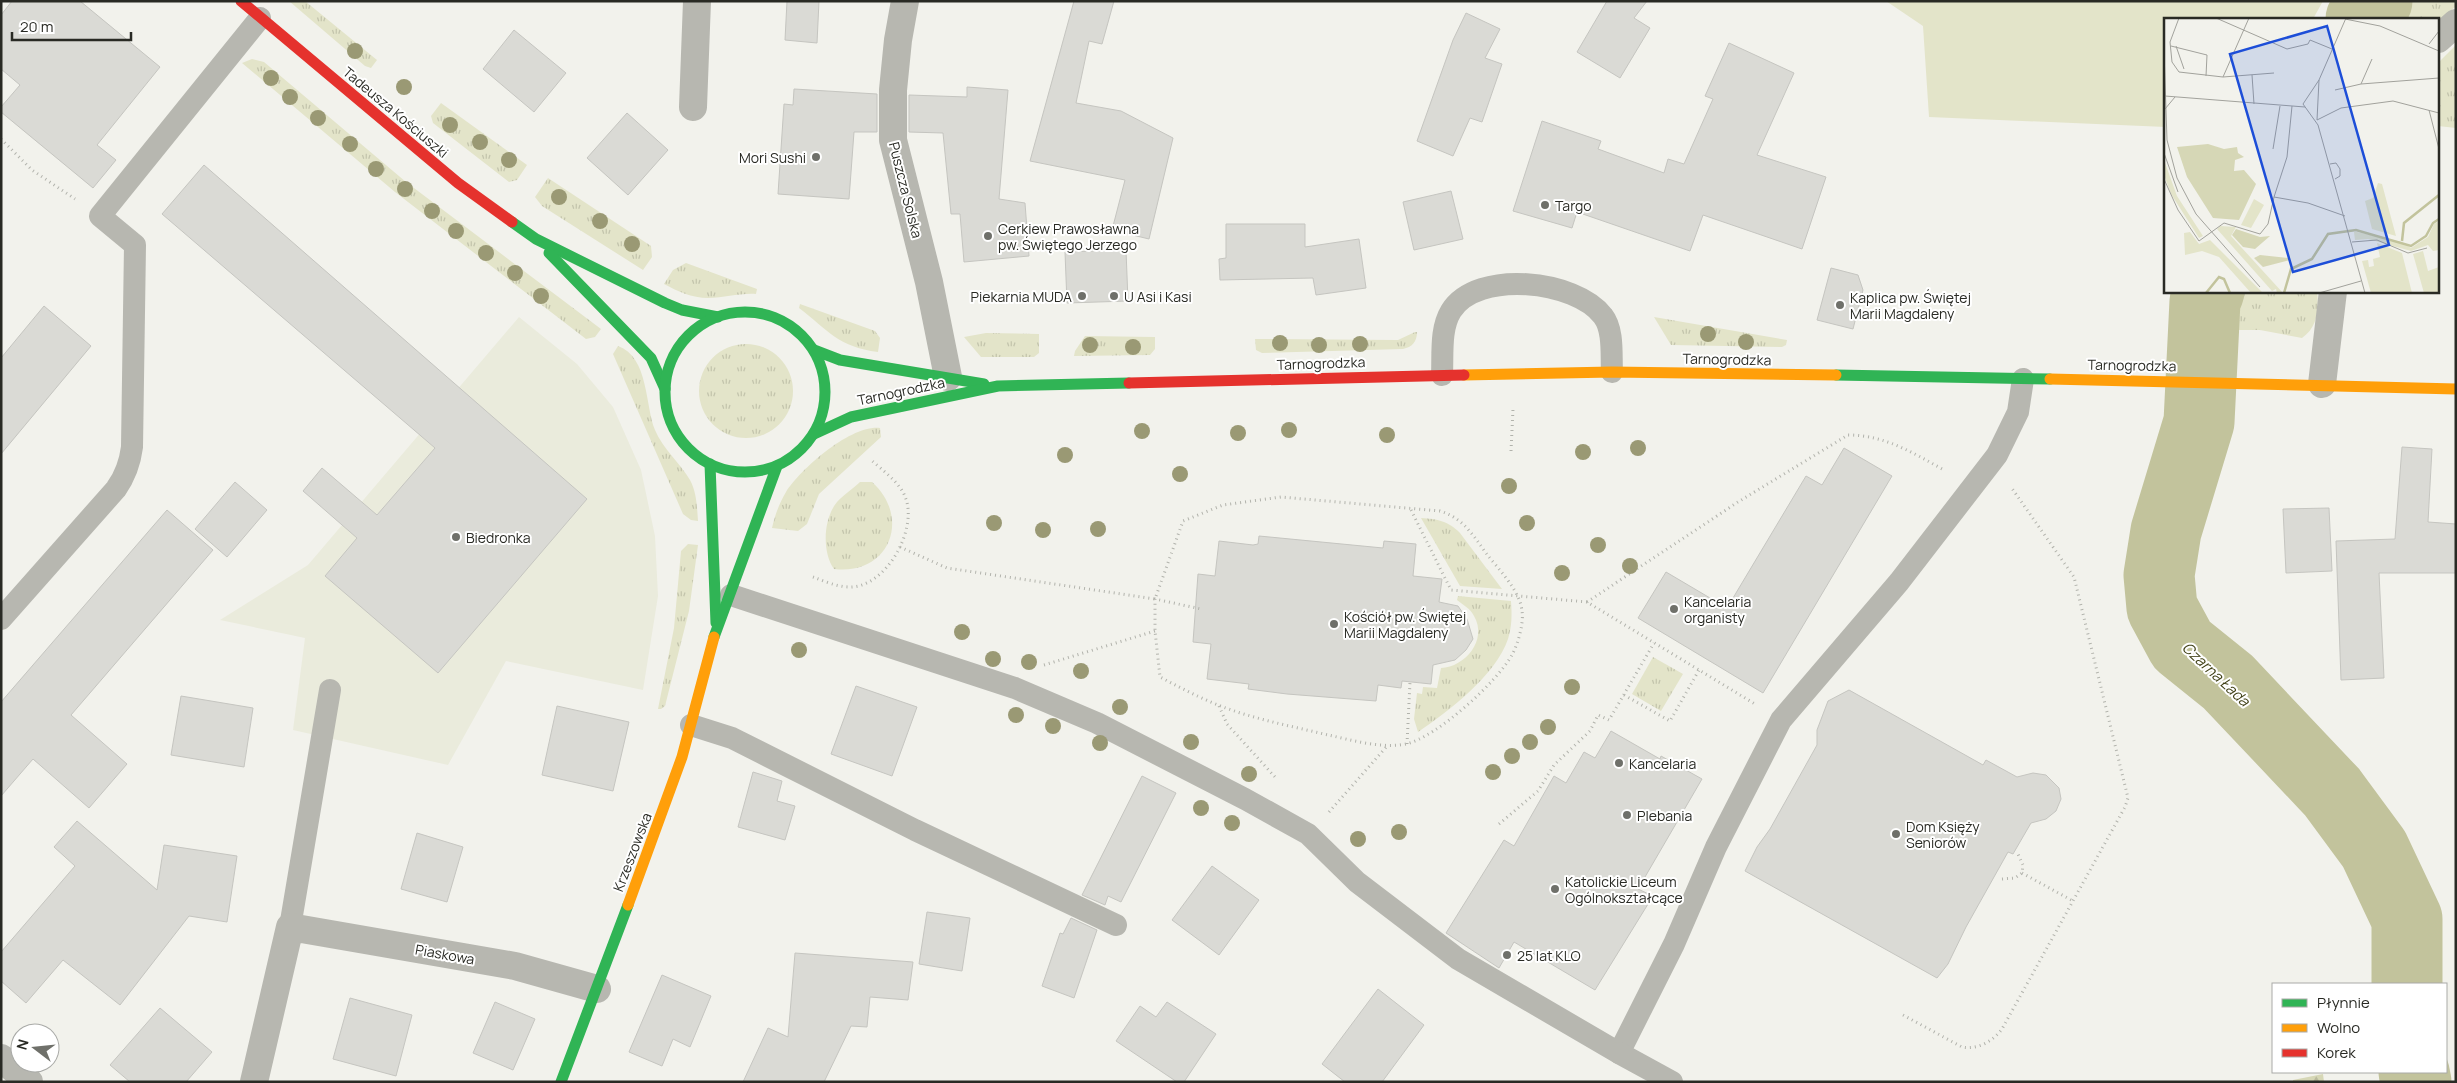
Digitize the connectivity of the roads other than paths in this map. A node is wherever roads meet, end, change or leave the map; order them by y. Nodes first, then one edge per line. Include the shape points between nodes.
1 (241, 1) edge
2 (697, 1) edge
3 (905, 1) edge
4 (260, 18) junction
5 (2456, 23) edge
6 (2440, 37) edge
7 (693, 107) dead end
8 (536, 239) junction
9 (2333, 292) edge
10 (718, 317) junction
11 (814, 350) junction
12 (1612, 372) junction
13 (1442, 375) junction
14 (948, 377) junction
15 (2023, 378) junction
16 (2322, 384) junction
17 (998, 386) junction
18 (665, 389) junction
19 (2456, 390) edge
20 (814, 434) junction
21 (710, 464) junction
22 (777, 466) junction
23 (731, 595) junction
24 (1, 619) edge
25 (716, 628) junction
26 (330, 690) dead end
27 (691, 725) junction
28 (1116, 925) dead end
29 (290, 927) junction
30 (597, 989) junction
31 (1619, 1054) junction
32 (1, 1058) edge
33 (29, 1082) edge
34 (254, 1082) edge
35 (561, 1082) edge
36 (1672, 1082) edge

1 - 4 street, Tadeusza Kościuszki
2 - 7 street
3 - 14 street, Puszcza Solska via 893,90 892,140 929,282
4 - 8 street, Tadeusza Kościuszki via 458,182
4 - 24 lane via 100,216 135,245 130,464 116,489
5 - 6 street
8 - 10 street, Tadeusza Kościuszki via 682,310
8 - 18 street, Tadeusza Kościuszki via 650,358
9 - 16 street
10 - 11 street via 745,312 772,317 796,330
10 - 18 street via 704,324 680,345 672,358
11 - 14 street, Tarnogrodzka via 840,360
11 - 20 street via 826,392
12 - 13 street, Tarnogrodzka
12 - 13 lane via 1607,322 1599,311 1564,290 1525,284 1475,291 1452,309 1445,325
12 - 15 street, Tarnogrodzka
13 - 17 street, Tarnogrodzka
14 - 17 street, Tarnogrodzka
15 - 16 street, Tarnogrodzka
15 - 31 lane via 2018,412 1996,455 1899,582 1781,720 1716,847 1674,944
16 - 19 street, Tarnogrodzka
17 - 20 street, Tarnogrodzka via 851,418
18 - 21 street via 669,415 680,438 693,453
20 - 22 street via 804,448
21 - 22 street via 743,472
21 - 25 street, Krzeszowska
22 - 23 street, Krzeszowska
23 - 25 street, Krzeszowska
23 - 31 lane via 1015,688 1097,723 1308,834 1357,882 1458,959
25 - 27 street, Krzeszowska
26 - 29 lane
27 - 28 lane via 732,738 915,830
27 - 30 street, Krzeszowska via 662,816
29 - 30 street, Piaskowa via 532,970
29 - 34 street
30 - 35 street, Krzeszowska
31 - 36 lane
32 - 33 street

